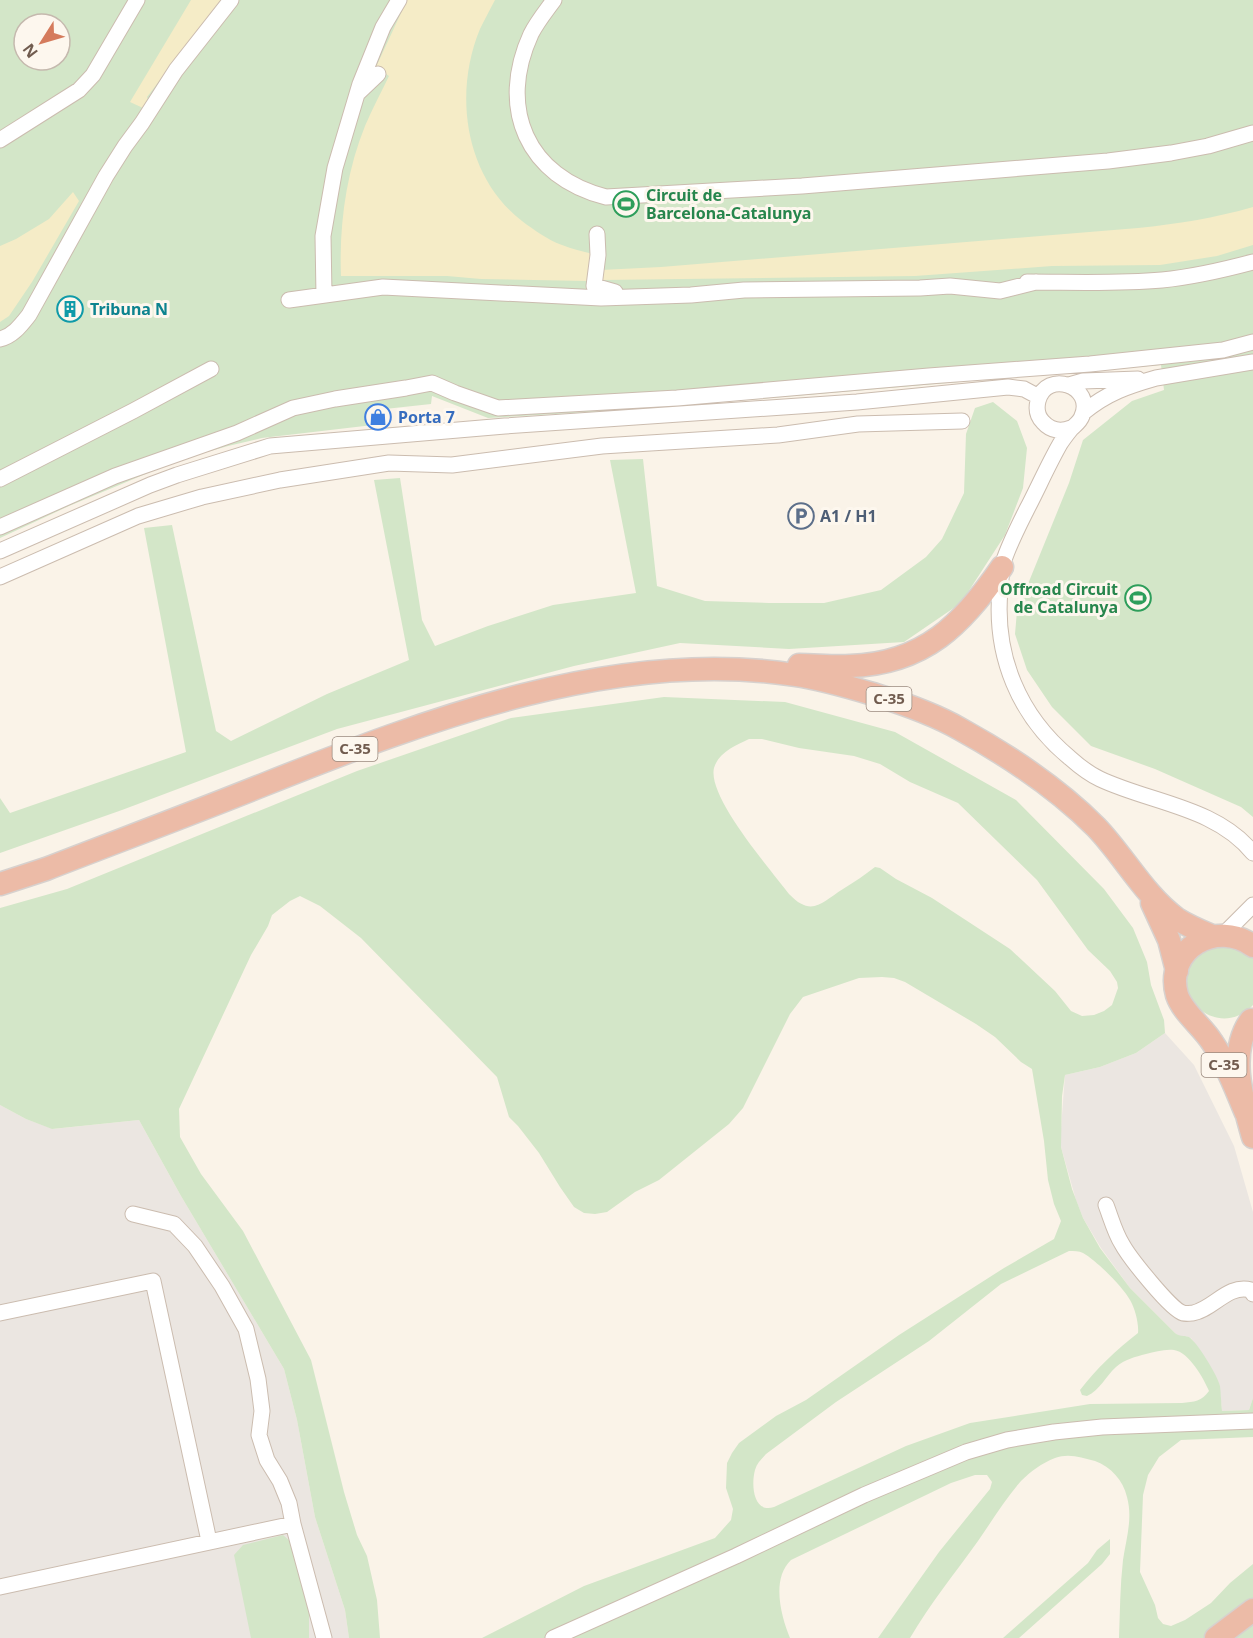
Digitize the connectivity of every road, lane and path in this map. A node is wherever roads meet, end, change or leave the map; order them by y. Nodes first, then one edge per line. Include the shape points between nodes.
1 (137, 0) edge
2 (231, 0) edge
3 (399, 0) edge
4 (554, 0) edge
5 (378, 74) dead end
6 (357, 94) junction
7 (1253, 133) edge
8 (0, 140) edge
9 (597, 234) dead end
10 (1253, 262) edge
11 (1001, 281) dead end
12 (1036, 282) junction
13 (324, 295) junction
14 (633, 297) junction
15 (289, 300) dead end
16 (0, 339) edge
17 (1253, 342) edge
18 (1253, 362) edge
19 (211, 369) dead end
20 (1156, 378) junction
21 (1069, 385) junction
22 (1039, 397) junction
23 (857, 402) junction
24 (1084, 412) junction
25 (962, 421) dead end
26 (858, 424) junction
27 (1049, 428) junction
28 (1071, 428) junction
29 (1044, 478) junction
30 (0, 479) edge
31 (0, 526) edge
32 (0, 550) edge
33 (1002, 567) junction
34 (0, 577) edge
35 (725, 669) junction
36 (1253, 853) edge
37 (1141, 883) junction
38 (0, 884) edge
39 (1253, 905) edge
40 (1218, 935) junction
41 (1253, 946) edge
42 (1177, 971) junction
43 (1252, 1019) edge
44 (1196, 1020) junction
45 (1246, 1113) junction
46 (1253, 1137) edge
47 (1106, 1205) dead end
48 (133, 1214) dead end
49 (1253, 1294) edge
50 (0, 1313) edge
51 (1253, 1422) edge
52 (292, 1524) junction
53 (209, 1541) junction
54 (0, 1587) edge
55 (1253, 1610) edge
56 (324, 1638) edge
57 (553, 1638) edge
58 (1216, 1638) edge

1 - 8 street via 85,85
2 - 16 street via 176,70 125,146 29,315 16,330
3 - 6 street via 382,27
4 - 7 street via 531,32 520,66 517,98 522,128 535,152 553,172 565,181 606,197 836,184 1107,161 1208,146
5 - 6 street
6 - 13 street via 335,168 322,236
9 - 14 street via 594,286
10 - 12 street via 1161,280
11 - 12 street
12 - 14 street via 1000,291 950,286 744,290
13 - 14 street via 383,287
13 - 15 street
17 - 31 street via 1223,350 1090,364 677,398 498,408 432,383 293,408 237,433 115,476
18 - 20 street
19 - 30 street
20 - 21 street
20 - 24 street via 1099,399
21 - 22 street via 1055,384
21 - 24 street via 1079,393
22 - 23 street via 1024,389 1008,387
22 - 27 street via 1037,411
23 - 26 street
23 - 32 street via 270,446 150,485
24 - 28 street
25 - 26 street
26 - 34 street via 778,435 602,446 452,465 389,463 280,480 138,516
27 - 28 street
27 - 29 street via 1052,441
28 - 29 street
29 - 33 street
33 - 35 highway via 983,595 951,628 929,645 905,656 851,666
33 - 36 street via 999,619 1004,656 1012,682 1045,735 1097,778 1210,819 1226,827
35 - 37 highway, C-35 via 795,675 840,684 919,710 958,728 1011,759 1075,807 1099,830
35 - 38 highway, C-35 via 638,674 490,704 371,743
37 - 40 highway, C-35 via 1178,919
37 - 42 highway, C-35 via 1163,925
39 - 40 street
40 - 41 highway, C-35
40 - 42 highway via 1192,946
42 - 44 highway, C-35 via 1180,1002
43 - 44 highway, C-35 via 1223,1029
43 - 45 highway, C-35 via 1243,1034 1239,1060
44 - 45 highway, C-35 via 1220,1055
45 - 46 highway, C-35
47 - 49 street via 1121,1243 1174,1308 1192,1313 1232,1291 1244,1288
48 - 52 street via 174,1224 195,1246 246,1329 258,1379 260,1435 267,1460 289,1503
50 - 53 street via 153,1281
51 - 57 street via 1054,1432 966,1452
52 - 53 street
52 - 56 street
53 - 54 street
55 - 58 highway

